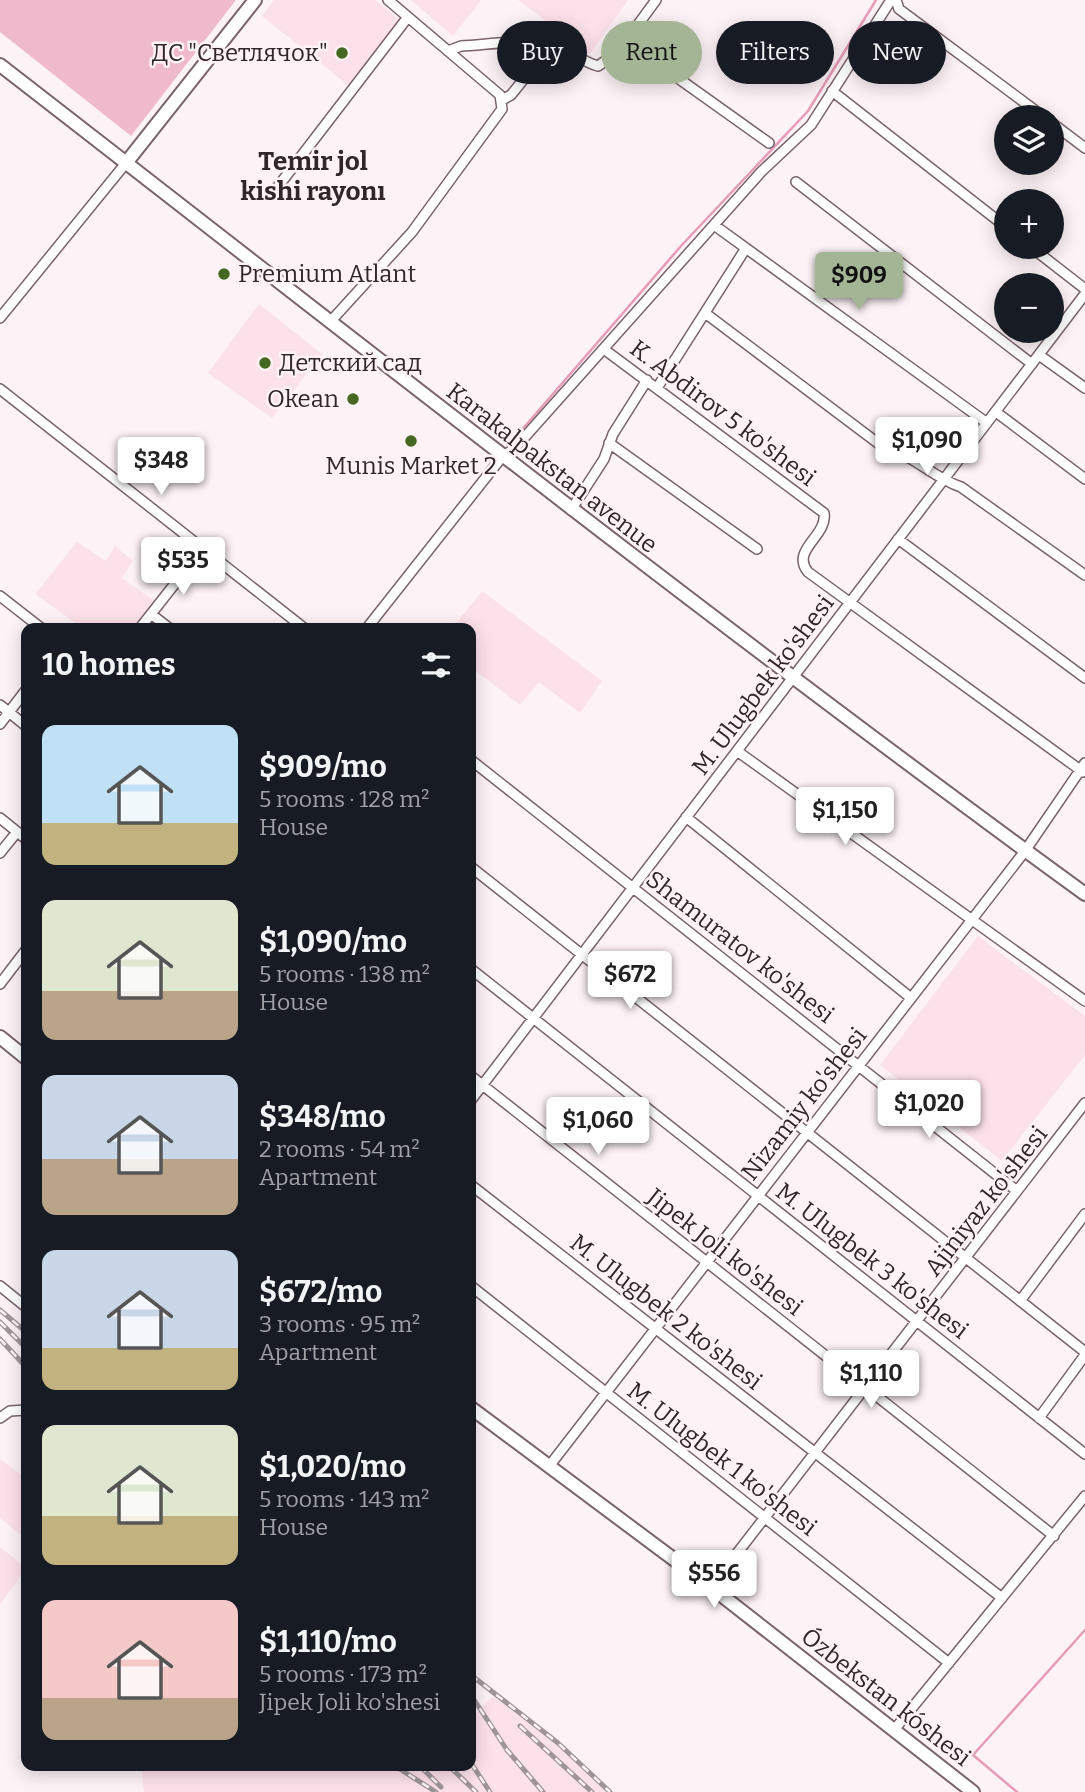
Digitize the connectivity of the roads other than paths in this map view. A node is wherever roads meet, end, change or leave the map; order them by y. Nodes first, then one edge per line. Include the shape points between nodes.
1 (256, 0) edge
2 (388, 0) edge
3 (656, 0) edge
4 (891, 0) edge
5 (897, 0) edge
6 (408, 17) junction
7 (641, 21) edge
8 (497, 45) edge
9 (448, 51) junction
10 (0, 65) edge
11 (520, 84) edge
12 (686, 84) edge
13 (832, 91) junction
14 (502, 100) junction
15 (1028, 105) edge
16 (1064, 132) edge
17 (769, 143) dead end
18 (1085, 148) edge
19 (126, 163) junction
20 (796, 182) dead end
21 (273, 193) dead end
22 (994, 218) edge
23 (714, 225) junction
24 (746, 248) junction
25 (1046, 259) edge
26 (1085, 289) edge
27 (1085, 294) edge
28 (705, 313) junction
29 (0, 318) edge
30 (330, 322) junction
31 (605, 350) junction
32 (1039, 355) junction
33 (1032, 364) junction
34 (647, 380) junction
35 (0, 388) edge
36 (657, 388) junction
37 (1085, 388) edge
38 (996, 412) junction
39 (987, 423) junction
40 (609, 443) junction
41 (502, 457) junction
42 (1085, 479) edge
43 (943, 481) junction
44 (571, 510) junction
45 (898, 539) junction
46 (202, 548) junction
47 (758, 548) dead end
48 (1085, 575) edge
49 (0, 596) edge
50 (850, 603) junction
51 (151, 614) junction
52 (35, 623) edge
53 (144, 623) edge
54 (163, 623) edge
55 (298, 623) edge
56 (371, 623) edge
57 (1085, 678) edge
58 (793, 679) junction
59 (21, 696) edge
60 (0, 705) edge
61 (9, 712) junction
62 (21, 722) edge
63 (0, 724) edge
64 (737, 751) junction
65 (476, 764) edge
66 (1083, 769) edge
67 (686, 817) junction
68 (0, 818) edge
69 (17, 832) junction
70 (21, 835) edge
71 (1025, 850) junction
72 (0, 853) edge
73 (476, 871) edge
74 (633, 888) junction
75 (1085, 894) edge
76 (971, 919) junction
77 (582, 954) junction
78 (21, 957) edge
79 (476, 973) edge
80 (0, 984) edge
81 (911, 998) junction
82 (1085, 1001) edge
83 (533, 1018) junction
84 (0, 1037) edge
85 (21, 1054) edge
86 (858, 1066) junction
87 (476, 1080) edge
88 (482, 1085) junction
89 (476, 1093) edge
90 (1085, 1103) edge
91 (807, 1132) junction
92 (476, 1189) edge
93 (1017, 1191) junction
94 (758, 1196) junction
95 (1085, 1214) edge
96 (966, 1258) junction
97 (707, 1262) junction
98 (0, 1286) edge
99 (476, 1290) edge
100 (1020, 1301) junction
101 (21, 1303) edge
102 (917, 1321) junction
103 (655, 1328) junction
104 (1085, 1353) edge
105 (866, 1387) junction
106 (606, 1392) junction
107 (21, 1410) edge
108 (476, 1412) edge
109 (0, 1418) edge
110 (1039, 1418) junction
111 (816, 1453) junction
112 (1085, 1454) edge
113 (550, 1465) junction
114 (1085, 1496) edge
115 (765, 1518) junction
116 (1054, 1536) junction
117 (711, 1587) junction
118 (1002, 1598) junction
119 (949, 1663) junction
120 (894, 1730) junction
121 (973, 1792) edge

1 - 19 street
2 - 6 street
3 - 7 street
4 - 13 street
5 - 15 street via 899,9 916,23
6 - 9 street
6 - 21 street
8 - 9 street
9 - 14 street
10 - 19 street, Karakalpakstan avenue
11 - 14 street
12 - 17 street
13 - 22 street
13 - 23 street via 811,125
14 - 30 street via 502,109 411,232
16 - 18 street
19 - 29 street
19 - 30 street, Karakalpakstan avenue
20 - 33 street
23 - 24 street
23 - 31 street
24 - 28 street
24 - 39 street
25 - 26 street
27 - 32 street, M. Ulugbek ko'shesi
28 - 36 street
28 - 43 street via 883,447 900,451
30 - 41 street, Karakalpakstan avenue
31 - 34 street, K. Abdirov 5 ko'shesi
31 - 41 street
32 - 33 street, M. Ulugbek ko'shesi
32 - 37 street
33 - 38 street, M. Ulugbek ko'shesi
34 - 36 street, K. Abdirov 5 ko'shesi
34 - 40 street
35 - 46 street
36 - 50 street, K. Abdirov 5 ko'shesi via 824,513 824,522 803,554 804,567
38 - 39 street, M. Ulugbek ko'shesi
38 - 42 street
39 - 43 street, M. Ulugbek ko'shesi
40 - 44 street via 604,459
40 - 47 street
41 - 44 street, Karakalpakstan avenue
41 - 56 street
43 - 45 street, M. Ulugbek ko'shesi
43 - 48 street via 961,487
44 - 58 street, Karakalpakstan avenue
45 - 50 street, M. Ulugbek ko'shesi
45 - 57 street
46 - 51 street
46 - 55 street
49 - 52 street
50 - 58 street, M. Ulugbek ko'shesi
50 - 66 street
51 - 53 street
51 - 54 street
58 - 64 street, M. Ulugbek ko'shesi
58 - 71 street, Karakalpakstan avenue
59 - 61 street
60 - 61 street
61 - 62 street
61 - 63 street
64 - 67 street, M. Ulugbek ko'shesi
64 - 76 street
65 - 74 street, Shamuratov ko'shesi
66 - 71 street, Nizamiy ko'shesi
67 - 74 street, M. Ulugbek ko'shesi
67 - 81 street
68 - 69 street
69 - 70 street
69 - 72 street
71 - 75 street, Karakalpakstan avenue
71 - 76 street, Nizamiy ko'shesi
73 - 77 street
74 - 77 street, M. Ulugbek ko'shesi
74 - 86 street, Shamuratov ko'shesi
76 - 81 street, Nizamiy ko'shesi
76 - 82 street
77 - 83 street, M. Ulugbek ko'shesi
77 - 91 street
78 - 80 street
79 - 83 street, M. Ulugbek 3 ko'shesi
81 - 86 street, Nizamiy ko'shesi
83 - 88 street, M. Ulugbek ko'shesi
83 - 94 street, M. Ulugbek 3 ko'shesi
84 - 85 street
86 - 91 street, Nizamiy ko'shesi
86 - 93 street, Shamuratov ko'shesi
87 - 88 street, Jipek Joli ko'shesi
88 - 89 street, M. Ulugbek ko'shesi
88 - 97 street, Jipek Joli ko'shesi
90 - 93 street, Ajiniyaz ko'shesi
91 - 94 street, Nizamiy ko'shesi
91 - 96 street
92 - 103 street, M. Ulugbek 2 ko'shesi
93 - 96 street, Ajiniyaz ko'shesi
94 - 97 street, Nizamiy ko'shesi
94 - 102 street, M. Ulugbek 3 ko'shesi
95 - 100 street
96 - 100 street
96 - 102 street, Ajiniyaz ko'shesi
97 - 103 street, Nizamiy ko'shesi
97 - 105 street, Jipek Joli ko'shesi
98 - 101 street
99 - 106 street, M. Ulugbek 1 ko'shesi
100 - 104 street
102 - 105 street, Ajiniyaz ko'shesi
102 - 110 street, M. Ulugbek 3 ko'shesi
103 - 106 street, Nizamiy ko'shesi
103 - 111 street, M. Ulugbek 2 ko'shesi
104 - 110 street
105 - 111 street, Ajiniyaz ko'shesi
105 - 116 street, Jipek Joli ko'shesi
106 - 113 street, Nizamiy ko'shesi
106 - 115 street, M. Ulugbek 1 ko'shesi
107 - 109 street via 10,1410
108 - 113 street, Ózbekstan kóshesi
110 - 112 street, M. Ulugbek 3 ko'shesi
111 - 115 street, Ajiniyaz ko'shesi
111 - 118 street, M. Ulugbek 2 ko'shesi
113 - 117 street, Ózbekstan kóshesi
114 - 116 street
115 - 117 street, Ajiniyaz ko'shesi
115 - 119 street, M. Ulugbek 1 ko'shesi
116 - 118 street
117 - 120 street, Ózbekstan kóshesi
118 - 119 street
119 - 120 street
120 - 121 street, Ózbekstan kóshesi

